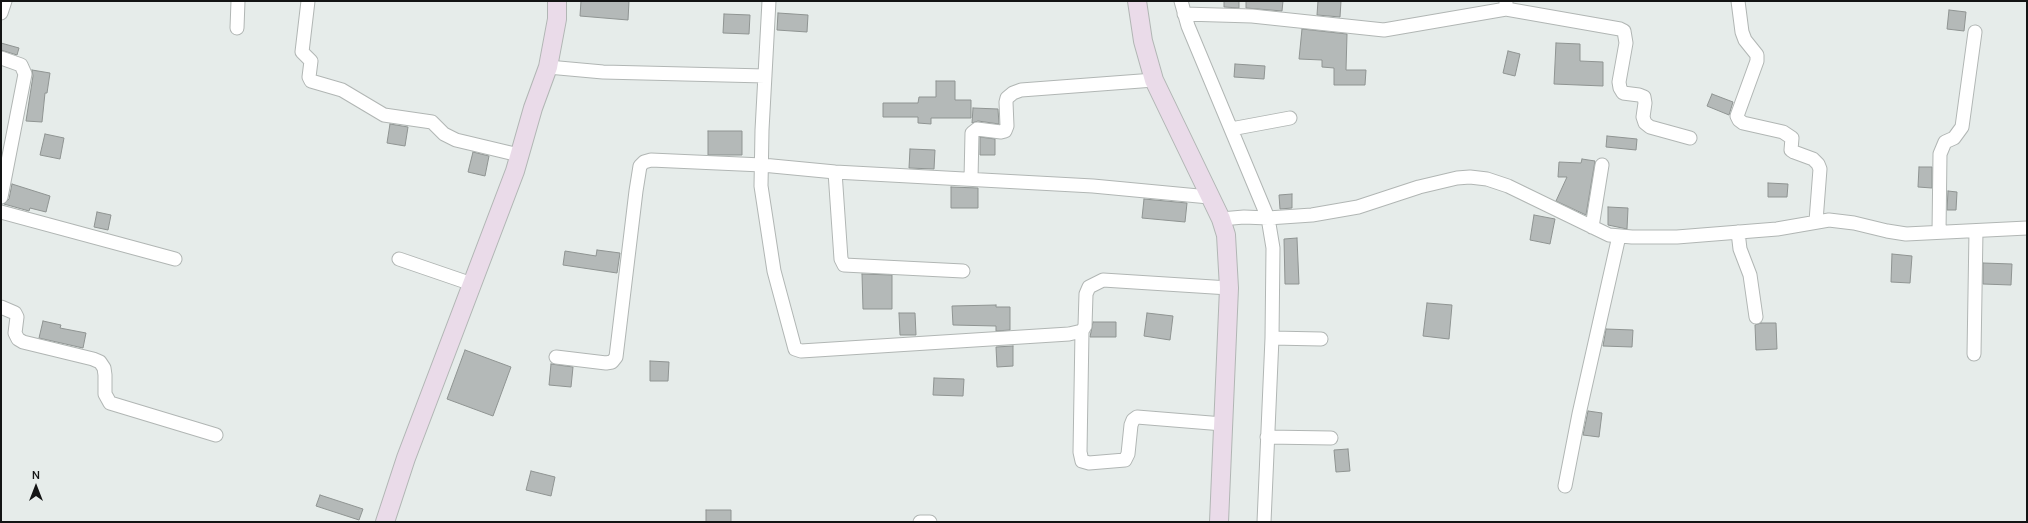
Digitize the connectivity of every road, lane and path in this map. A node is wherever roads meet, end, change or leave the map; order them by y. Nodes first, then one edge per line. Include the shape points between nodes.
1 (5, 1) edge
2 (238, 1) edge
3 (308, 1) edge
4 (557, 1) edge
5 (769, 1) edge
6 (1137, 1) edge
7 (1738, 1) edge
8 (1506, 5) edge
9 (1183, 7) edge
10 (1, 13) edge
11 (237, 28) dead end
12 (1975, 32) dead end
13 (1, 58) edge
14 (548, 67) junction
15 (765, 76) junction
16 (1154, 80) junction
17 (1290, 118) dead end
18 (1231, 129) junction
19 (1690, 138) dead end
20 (519, 155) junction
21 (762, 165) junction
22 (1602, 165) dead end
23 (835, 172) junction
24 (971, 179) junction
25 (1, 197) edge
26 (1209, 197) junction
27 (1, 212) edge
28 (1264, 218) junction
29 (1221, 219) junction
30 (1816, 221) junction
31 (1592, 227) junction
32 (2027, 228) edge
33 (1976, 231) junction
34 (1738, 232) junction
35 (1938, 232) junction
36 (1619, 236) junction
37 (175, 259) dead end
38 (399, 259) dead end
39 (963, 271) dead end
40 (472, 284) junction
41 (1229, 288) junction
42 (1, 307) edge
43 (1756, 317) dead end
44 (1082, 331) junction
45 (1272, 338) junction
46 (1321, 339) dead end
47 (1974, 354) dead end
48 (556, 357) dead end
49 (1223, 424) junction
50 (216, 435) dead end
51 (1267, 437) junction
52 (1331, 438) dead end
53 (1565, 486) dead end
54 (385, 522) edge
55 (920, 522) edge
56 (930, 522) edge
57 (1219, 522) edge
58 (1264, 522) edge

1 - 10 street
2 - 11 street
3 - 20 street via 302,52 311,61 311,81 342,90 384,115 432,122 444,134 456,140
4 - 14 street via 557,19
5 - 15 street
6 - 16 street via 1144,47
7 - 30 street via 1742,32 1757,55 1757,61 1737,116 1743,124 1789,135 1792,138 1791,150 1813,159 1818,164 1820,169
8 - 9 street via 1384,30
8 - 19 street via 1620,28 1626,36 1619,82 1623,93 1644,98 1643,117 1650,127
9 - 18 street
12 - 35 street via 1962,128 1954,138 1944,142 1940,154
13 - 25 street via 21,65 25,74
14 - 15 street via 604,72
14 - 20 street
15 - 21 street
16 - 24 street via 1021,90 1013,93 1006,102 1005,131 977,129 972,133
16 - 26 street
17 - 18 street
18 - 28 street
20 - 40 street
21 - 23 street
21 - 44 street via 763,208 774,271 795,349 801,351 1070,334
21 - 48 street via 651,160 644,162 640,166 636,191 616,357 612,362 606,363
22 - 31 street
23 - 24 street
23 - 39 street via 841,259 844,265
24 - 26 street via 1093,186
26 - 29 street
27 - 37 street
28 - 29 street
28 - 31 street via 1312,216 1358,207 1419,188 1470,177 1508,186
28 - 45 street via 1273,248
29 - 41 street via 1226,235
30 - 34 street via 1777,229
30 - 35 street via 1854,223 1906,234
31 - 36 street via 1609,235
32 - 33 street
33 - 35 street
33 - 47 street
34 - 36 street via 1677,237
34 - 43 street via 1740,249 1750,275
36 - 53 street
38 - 40 street
40 - 54 street via 411,445
41 - 44 street via 1103,280 1089,287 1086,294 1085,326
41 - 49 street
42 - 50 street via 15,313 15,334 23,342 100,362 104,368 105,394 110,403
44 - 49 street via 1082,461 1089,463 1125,460 1133,420 1137,417
45 - 46 street
45 - 51 street
49 - 57 street
51 - 52 street
51 - 58 street
55 - 56 street

